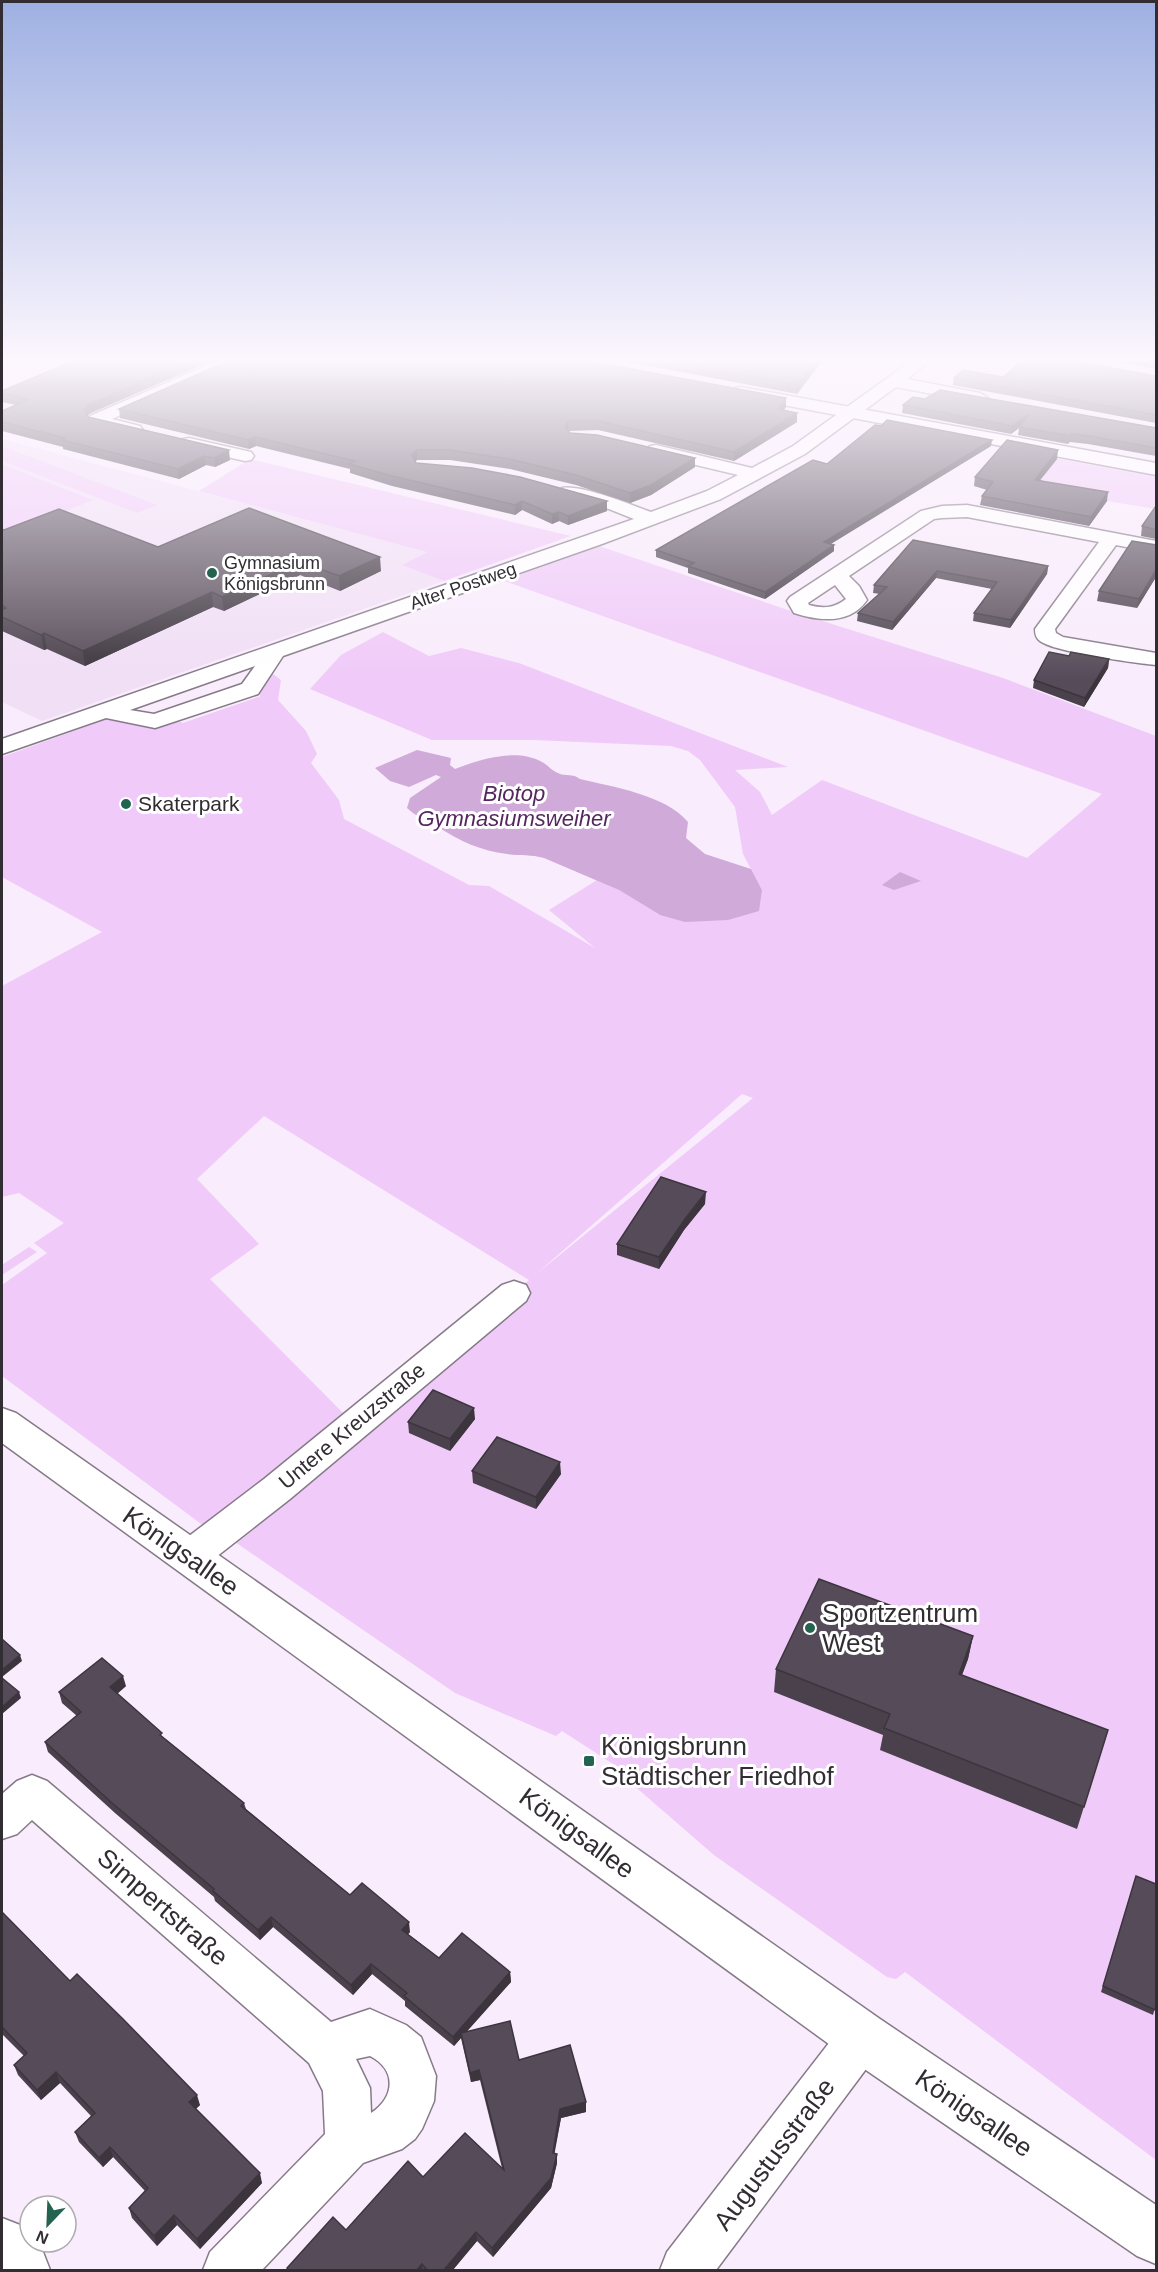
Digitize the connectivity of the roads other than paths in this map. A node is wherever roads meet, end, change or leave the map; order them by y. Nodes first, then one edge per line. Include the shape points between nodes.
1 (726, 467) edge
2 (767, 467) edge
3 (755, 474) junction
4 (549, 487) edge
5 (651, 519) junction
6 (1111, 539) junction
7 (1156, 547) edge
8 (837, 576) dead end
9 (1156, 659) edge
10 (2, 747) edge
11 (514, 1293) dead end
12 (2, 1423) edge
13 (189, 1557) junction
14 (2, 1820) edge
15 (862, 2037) junction
16 (325, 2047) junction
17 (349, 2143) junction
18 (1156, 2237) edge
19 (2, 2243) edge
20 (25, 2271) edge
21 (228, 2271) edge
22 (685, 2271) edge

1 - 3 street
2 - 3 street, Alter Postweg
3 - 5 street, Alter Postweg
4 - 5 street
5 - 10 street, Alter Postweg via 275,652 250,689 154,721 107,712
6 - 7 street
6 - 8 street via 967,512 942,512 928,514
6 - 9 street via 1045,629 1046,636 1057,642
11 - 13 street, Untere Kreuzstraße
12 - 13 street, Königsallee
13 - 15 street, Königsallee
14 - 16 street, Simpertstraße via 32,1794
15 - 18 street, Königsallee
15 - 22 street, Augustusstraße
16 - 17 street, Simpertstraße via 346,2088
16 - 17 street via 370,2032 397,2045 412,2069 414,2089 407,2110 390,2130
17 - 21 street
19 - 20 street

